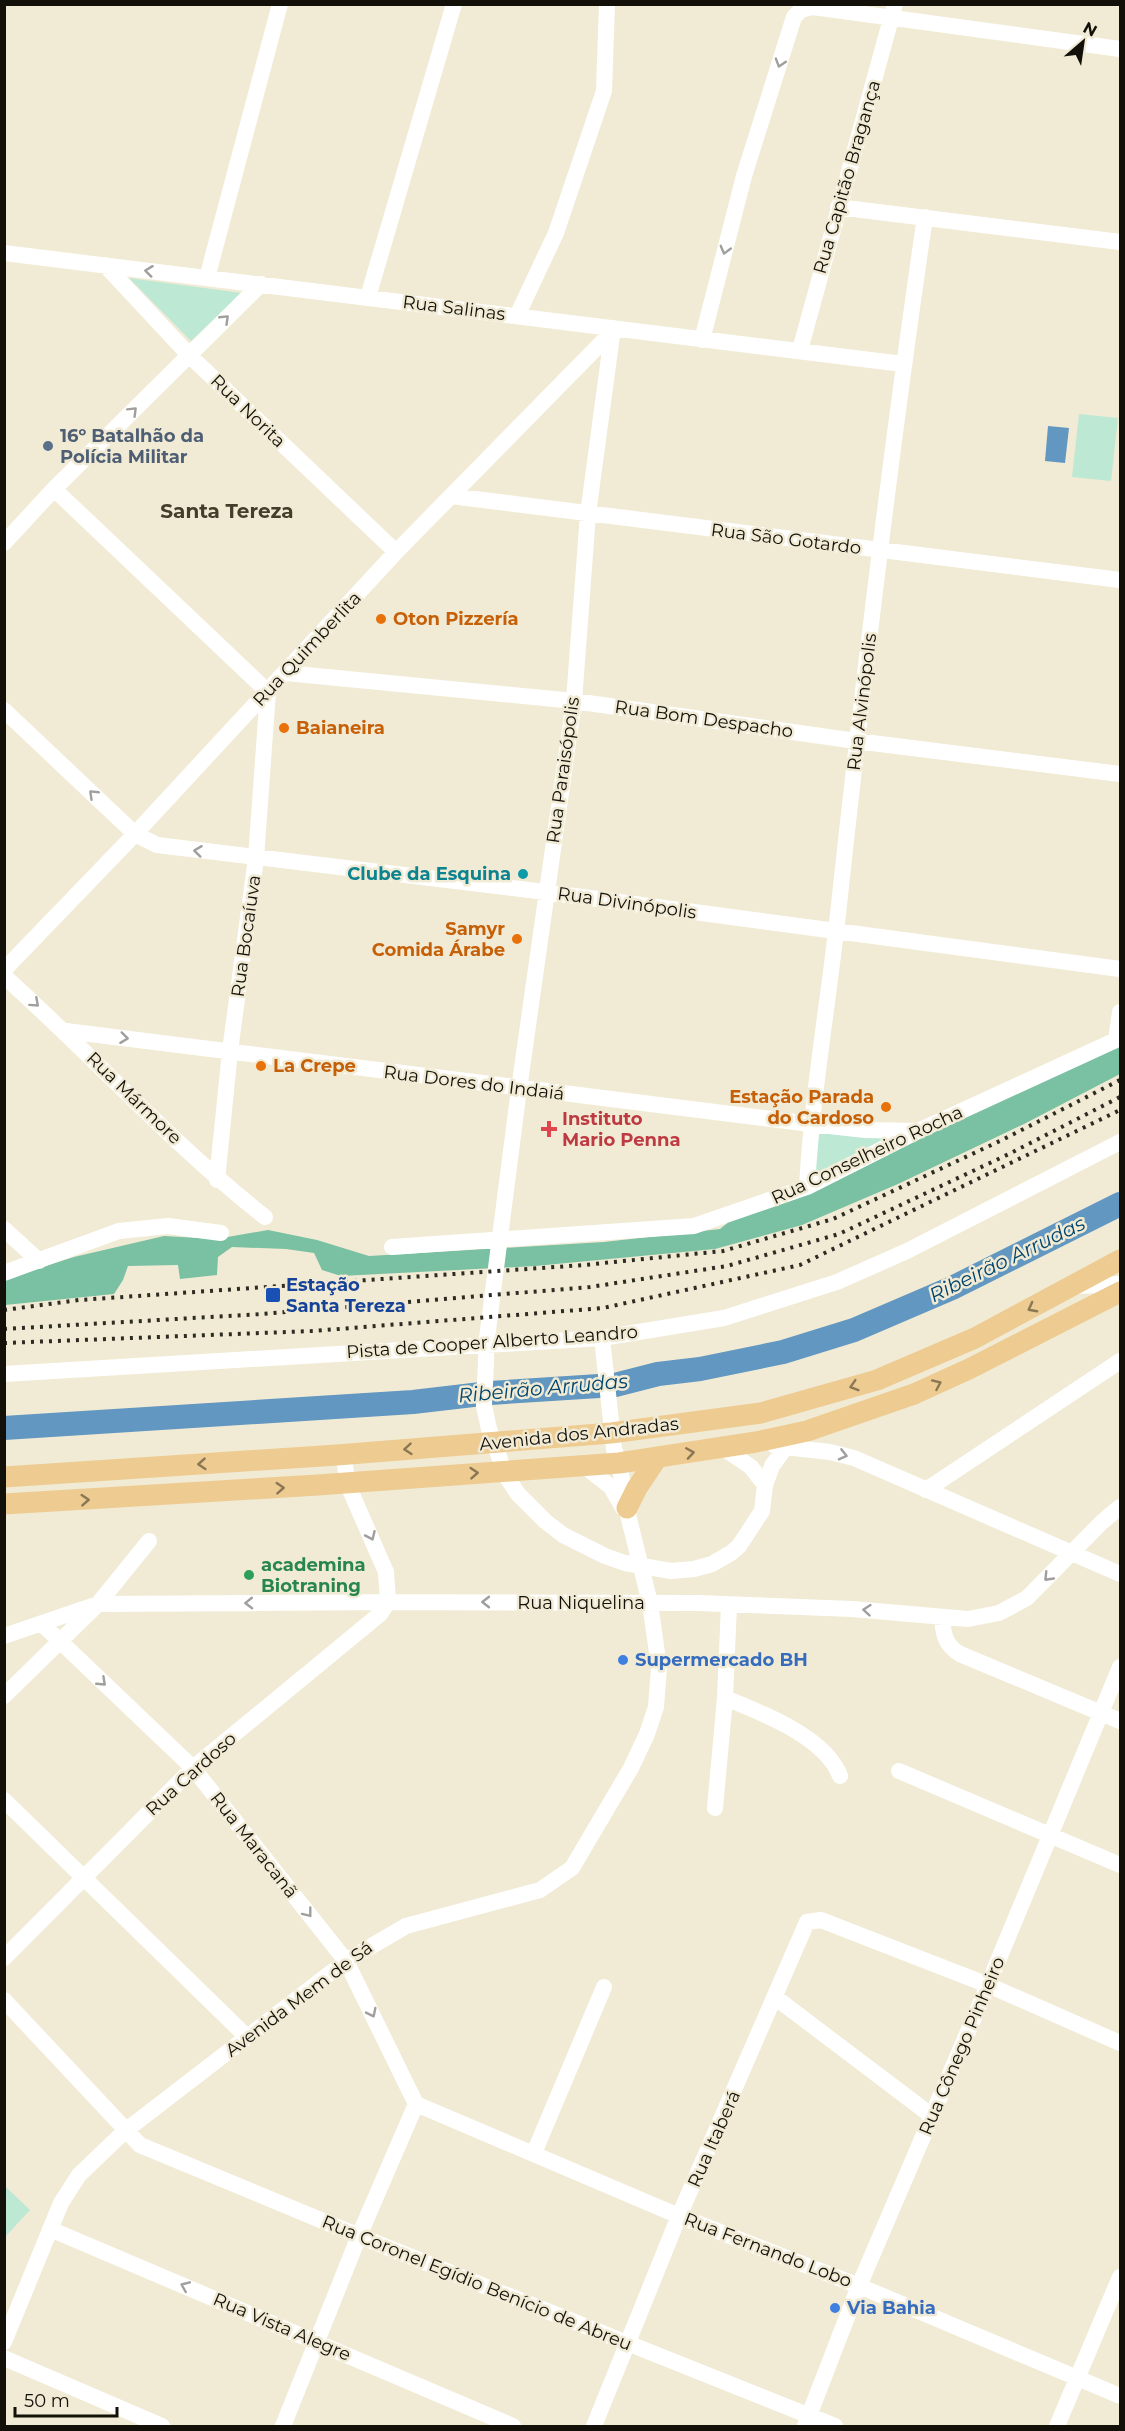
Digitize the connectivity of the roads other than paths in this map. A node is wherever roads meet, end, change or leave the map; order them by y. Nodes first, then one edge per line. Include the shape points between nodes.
1 (280, 4) edge
2 (454, 4) edge
3 (607, 4) edge
4 (894, 11) edge
5 (1120, 49) edge
6 (838, 207) junction
7 (925, 217) junction
8 (1120, 242) edge
9 (4, 253) edge
10 (105, 265) junction
11 (207, 278) junction
12 (261, 284) junction
13 (368, 297) junction
14 (517, 316) junction
15 (613, 330) junction
16 (702, 340) junction
17 (800, 350) junction
18 (189, 355) junction
19 (903, 364) junction
20 (54, 489) junction
21 (451, 496) junction
22 (588, 514) junction
23 (4, 543) edge
24 (880, 551) junction
25 (396, 552) junction
26 (1120, 580) edge
27 (286, 673) junction
28 (268, 692) junction
29 (574, 701) junction
30 (4, 710) edge
31 (856, 741) junction
32 (1120, 774) edge
33 (135, 834) junction
34 (256, 858) junction
35 (545, 892) junction
36 (836, 931) junction
37 (1120, 969) edge
38 (4, 970) edge
39 (4, 976) edge
40 (1120, 1012) edge
41 (66, 1031) junction
42 (230, 1051) junction
43 (519, 1089) junction
44 (811, 1124) junction
45 (918, 1131) junction
46 (1120, 1142) edge
47 (217, 1180) junction
48 (807, 1187) junction
49 (265, 1217) dead end
50 (4, 1230) edge
51 (221, 1233) dead end
52 (392, 1247) dead end
53 (1120, 1260) edge
54 (39, 1261) junction
55 (4, 1273) edge
56 (1120, 1284) edge
57 (1072, 1287) junction
58 (1120, 1292) edge
59 (1099, 1303) junction
60 (1120, 1305) edge
61 (602, 1338) junction
62 (1120, 1361) edge
63 (4, 1374) edge
64 (807, 1431) junction
65 (611, 1433) junction
66 (756, 1442) junction
67 (723, 1448) junction
68 (785, 1448) junction
69 (344, 1455) junction
70 (657, 1458) junction
71 (619, 1463) junction
72 (584, 1465) junction
73 (4, 1478) edge
74 (347, 1483) junction
75 (765, 1485) junction
76 (926, 1490) junction
77 (27, 1503) junction
78 (4, 1504) edge
79 (1120, 1507) edge
80 (4, 1512) edge
81 (628, 1513) junction
82 (149, 1541) dead end
83 (1072, 1552) junction
84 (1120, 1574) edge
85 (388, 1602) junction
86 (650, 1603) junction
87 (98, 1604) junction
88 (729, 1605) junction
89 (942, 1617) junction
90 (42, 1624) junction
91 (4, 1636) edge
92 (60, 1641) junction
93 (1120, 1667) edge
94 (4, 1696) edge
95 (725, 1698) junction
96 (1101, 1713) junction
97 (1120, 1721) edge
98 (194, 1768) junction
99 (899, 1771) dead end
100 (840, 1776) dead end
101 (4, 1800) edge
102 (715, 1808) dead end
103 (1051, 1836) junction
104 (1120, 1865) edge
105 (83, 1877) junction
106 (4, 1958) edge
107 (346, 1961) junction
108 (988, 1985) junction
109 (604, 1987) dead end
110 (776, 1998) junction
111 (4, 2000) edge
112 (247, 2037) junction
113 (1120, 2043) edge
114 (416, 2104) junction
115 (932, 2116) junction
116 (125, 2131) junction
117 (534, 2153) junction
118 (679, 2216) junction
119 (50, 2229) junction
120 (359, 2236) junction
121 (1120, 2277) edge
122 (860, 2286) junction
123 (4, 2342) edge
124 (316, 2342) junction
125 (628, 2344) junction
126 (4, 2358) edge
127 (1077, 2377) junction
128 (1120, 2396) edge
129 (807, 2421) edge
130 (162, 2427) edge
131 (283, 2427) edge
132 (513, 2427) edge
133 (594, 2427) edge
134 (835, 2427) edge
135 (1057, 2427) edge

1 - 11 street
2 - 13 street
3 - 14 street via 604,91 556,233
4 - 5 street
4 - 6 street, Rua Capitão Bragança
4 -> 16 street via 813,7 794,17 744,176
6 - 7 street
6 - 17 street, Rua Capitão Bragança
7 - 8 street
7 - 19 street, Rua Alvinópolis
9 - 10 street, Rua Salinas
11 -> 10 street, Rua Salinas
10 - 18 street, Rua Norita
11 - 12 street, Rua Salinas
12 - 13 street, Rua Salinas
18 -> 12 street
13 - 14 street, Rua Salinas
14 - 15 street, Rua Salinas
15 - 16 street, Rua Salinas
15 - 21 street, Rua Quimberlita
15 - 22 street, Rua Paraisópolis
16 - 17 street, Rua Salinas
17 - 19 street, Rua Salinas
20 -> 18 street
18 - 25 street, Rua Norita
19 - 24 street, Rua Alvinópolis
20 - 23 street
20 - 28 street
21 - 22 street, Rua São Gotardo
21 - 25 street, Rua Quimberlita
22 - 24 street, Rua São Gotardo
22 - 29 street, Rua Paraisópolis
24 - 26 street, Rua São Gotardo
24 - 31 street, Rua Alvinópolis
25 - 27 street, Rua Quimberlita
27 - 28 street, Rua Quimberlita
27 - 29 street, Rua Bom Despacho
28 - 33 street, Rua Quimberlita
28 - 34 street, Rua Bocaíuva
29 - 31 street, Rua Bom Despacho
29 - 35 street, Rua Paraisópolis
33 -> 30 street
31 - 32 street, Rua Bom Despacho
31 - 36 street, Rua Alvinópolis
34 -> 33 street, Rua Divinópolis via 157,845
33 - 38 street, Rua Quimberlita
34 - 35 street, Rua Divinópolis
34 - 42 street, Rua Bocaíuva
35 - 36 street, Rua Divinópolis
35 - 43 street, Rua Paraisópolis
36 - 37 street, Rua Divinópolis
36 - 44 street, Rua Alvinópolis
39 -> 41 street, Rua Mármore
40 - 45 street, Rua Conselheiro Rocha via 1116,1040
41 -> 42 street, Rua Dores do Indaiá
41 - 47 street, Rua Mármore
42 - 43 street, Rua Dores do Indaiá
42 - 47 street, Rua Bocaíuva
43 - 44 street, Rua Dores do Indaiá
43 - 75 street, Rua Paraisópolis via 488,1338 484,1406 506,1476 518,1494 563,1535 605,1556 671,1571 712,1564 731,1553 762,1511
44 - 45 street, Rua Dores do Indaiá
44 - 48 street, Rua Alvinópolis
45 - 48 street, Rua Conselheiro Rocha
46 - 61 street, Pista de Cooper Alberto Leandro via 907,1251 837,1282 724,1318
47 - 49 street, Rua Mármore
48 - 52 street, Rua Conselheiro Rocha via 694,1226
50 - 54 street
51 - 54 street via 168,1226 119,1231
53 - 57 main road, Avenida dos Andradas
54 - 55 street
56 - 57 street
57 -> 65 main road, Avenida dos Andradas via 975,1338 877,1380 761,1413
58 - 59 main road, Avenida dos Andradas
59 - 60 street
64 -> 59 main road, Avenida dos Andradas via 969,1370
61 - 63 street, Pista de Cooper Alberto Leandro
61 - 65 street, Avenida Mem de Sá
62 - 76 street
64 - 66 main road, Avenida dos Andradas
64 - 68 main road
65 -> 69 main road, Avenida dos Andradas
65 - 71 street, Avenida Mem de Sá
66 - 67 main road, Avenida dos Andradas
66 - 68 street
70 -> 67 main road, Avenida dos Andradas
67 - 75 street via 751,1467
68 - 75 street, Rua Paraisópolis via 773,1463
68 -> 76 street via 854,1458
69 -> 73 main road, Avenida dos Andradas
69 - 74 street
70 - 71 main road, Avenida dos Andradas
70 - 81 main road via 637,1488
71 - 72 main road, Avenida dos Andradas
71 - 81 street, Avenida Mem de Sá
74 -> 72 main road, Avenida dos Andradas
72 - 81 street, Avenida Mem de Sá via 610,1487
77 -> 74 main road, Avenida dos Andradas
74 -> 85 street via 386,1572
76 - 83 street
77 - 78 main road, Avenida dos Andradas
77 - 80 street
79 - 83 street, Rua Niquelina
81 - 86 street, Avenida Mem de Sá
82 - 87 street
83 - 84 street
83 -> 89 street, Rua Niquelina via 1015,1606 968,1619
86 -> 85 street, Rua Niquelina
85 -> 87 street, Rua Niquelina
85 - 98 street, Rua Cardoso via 367,1626
86 - 88 street, Rua Niquelina
86 - 107 street, Avenida Mem de Sá via 659,1667 654,1717 632,1768 572,1868 540,1890 406,1926
87 - 90 street, Rua Niquelina
87 - 92 street
89 -> 88 street, Rua Niquelina
88 - 95 street
89 - 96 street via 947,1642 960,1654
90 - 91 street, Rua Niquelina
90 - 92 street, Rua Maracanã
92 - 94 street
92 -> 98 street, Rua Maracanã
93 - 96 street, Rua Cônego Pinheiro
95 - 100 street via 763,1713 820,1748
95 - 102 street
96 - 97 street
96 - 103 street, Rua Cônego Pinheiro
98 - 105 street, Rua Cardoso
98 -> 107 street, Rua Maracanã
99 - 103 street
101 - 105 street
103 - 104 street
103 - 108 street, Rua Cônego Pinheiro
105 - 106 street, Rua Cardoso
105 - 112 street
107 - 112 street, Avenida Mem de Sá
107 -> 114 street, Rua Maracanã
108 - 110 street, Rua Itaberá via 821,1920 810,1920 804,1925
108 - 113 street
108 - 115 street, Rua Cônego Pinheiro
109 - 117 street
110 - 115 street
110 - 118 street, Rua Itaberá
111 - 116 street, Rua Coronel Egídio Benício de Abreu
112 - 116 street, Avenida Mem de Sá
114 - 117 street, Rua Fernando Lobo
114 - 120 street
115 - 122 street, Rua Cônego Pinheiro
116 - 119 street, Avenida Mem de Sá via 79,2175
116 - 120 street, Rua Coronel Egídio Benício de Abreu via 140,2145
117 - 118 street, Rua Fernando Lobo
118 - 122 street, Rua Fernando Lobo
118 - 125 street, Rua Itaberá
119 - 123 street, Avenida Mem de Sá
124 -> 119 street, Rua Vista Alegre
120 - 124 street
120 - 125 street, Rua Coronel Egídio Benício de Abreu
121 - 127 street
122 - 127 street, Rua Fernando Lobo
122 - 129 street, Rua Cônego Pinheiro
124 - 131 street
124 - 132 street, Rua Vista Alegre
125 - 129 street, Rua Coronel Egídio Benício de Abreu
125 - 133 street, Rua Itaberá
126 - 130 street
127 - 128 street, Rua Fernando Lobo
127 - 135 street
129 - 134 street, Rua Coronel Egídio Benício de Abreu

